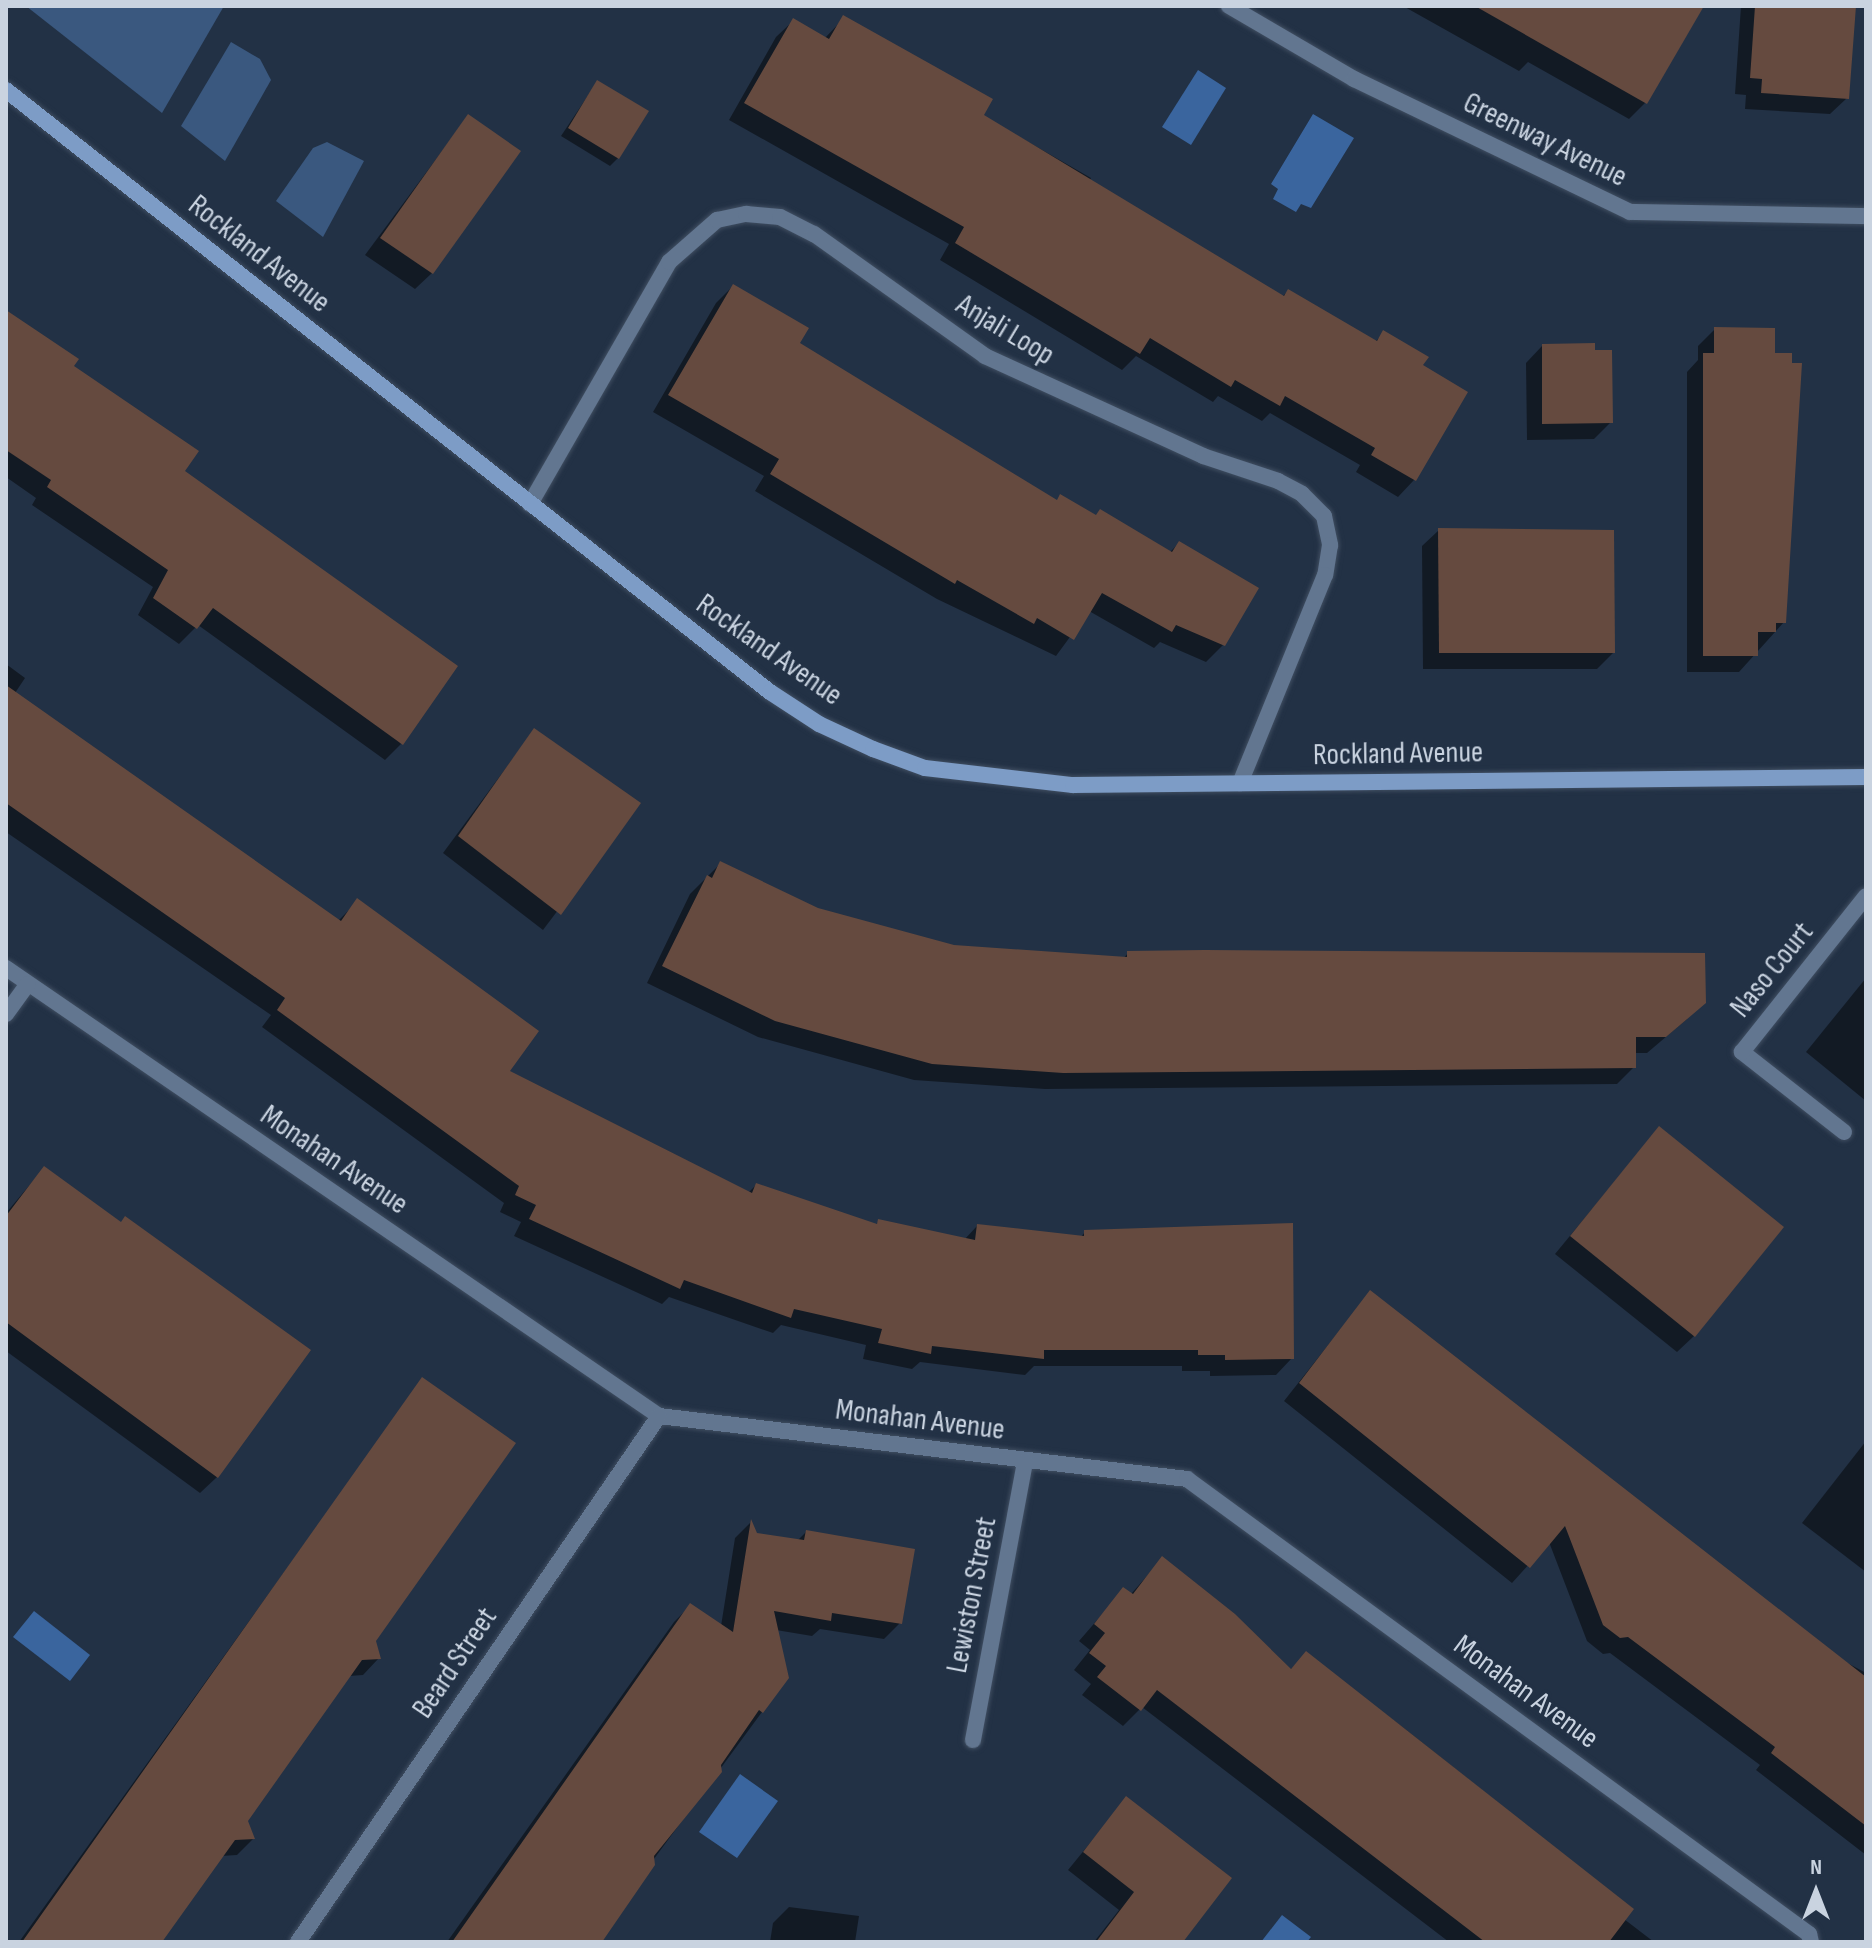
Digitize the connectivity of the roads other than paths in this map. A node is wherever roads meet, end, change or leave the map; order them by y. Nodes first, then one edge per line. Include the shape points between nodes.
1 (1229, 6) edge
2 (6, 90) edge
3 (1866, 216) edge
4 (530, 504) junction
5 (1866, 777) edge
6 (1240, 783) junction
7 (1866, 896) edge
8 (6, 968) edge
9 (28, 984) junction
10 (6, 1014) edge
11 (1844, 1132) dead end
12 (659, 1416) junction
13 (1025, 1461) junction
14 (973, 1740) dead end
15 (298, 1942) edge
16 (1811, 1942) edge

1 - 3 street, Greenway Avenue via 1354,79 1630,212
2 - 4 street, Rockland Avenue
4 - 6 street, Rockland Avenue via 770,692 819,724 873,749 925,768 991,779 1073,785
4 - 6 street, Anjali Loop via 669,262 717,220 746,214 780,217 814,234 985,356 1190,450 1278,481 1302,494 1324,516 1330,545 1325,575
5 - 6 street, Rockland Avenue
7 - 11 street, Naso Court via 1742,1052
8 - 9 street, Monahan Avenue
9 - 10 street
9 - 12 street, Monahan Avenue
12 - 13 street, Monahan Avenue
12 - 15 street, Beard Street
13 - 14 street, Lewiston Street
13 - 16 street, Monahan Avenue via 1187,1479 1809,1934

